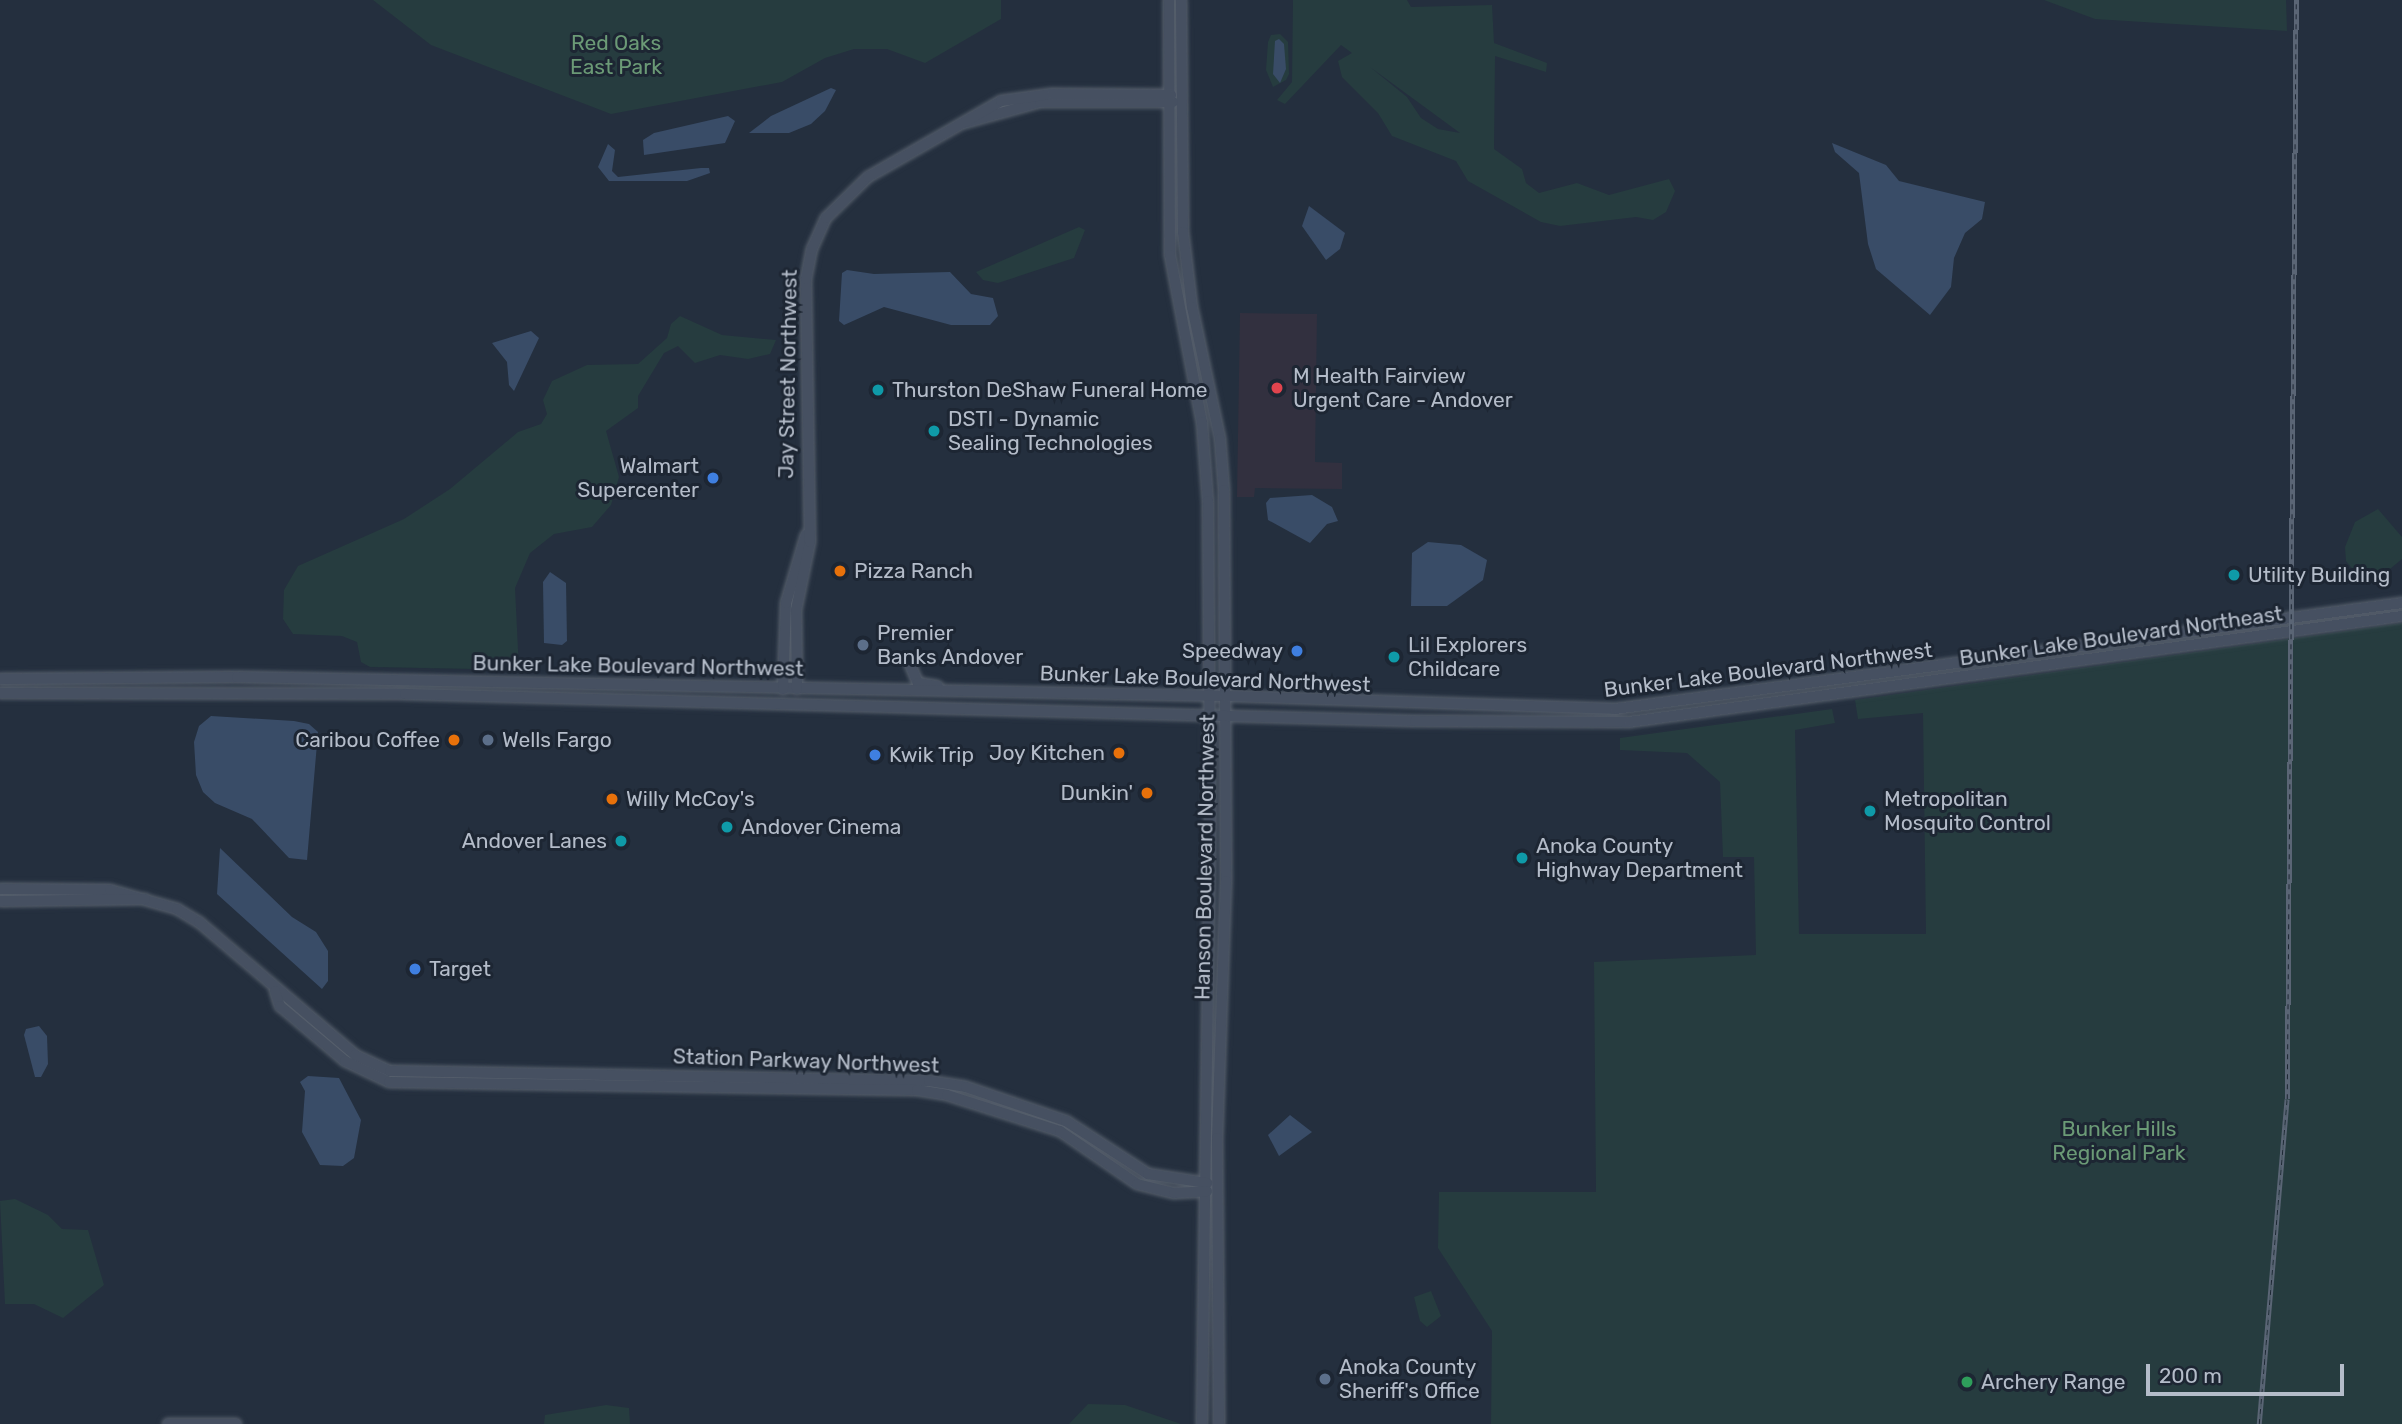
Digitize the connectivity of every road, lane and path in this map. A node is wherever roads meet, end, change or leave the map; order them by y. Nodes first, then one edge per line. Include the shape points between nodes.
1 (1169, 0) edge
2 (1181, 0) edge
3 (1164, 97) junction
4 (1181, 99) junction
5 (806, 535) junction
6 (2402, 603) edge
7 (2402, 615) edge
8 (2049, 652) junction
9 (909, 662) dead end
10 (0, 679) edge
11 (1942, 681) junction
12 (783, 689) junction
13 (797, 689) junction
14 (984, 692) junction
15 (0, 693) edge
16 (1209, 696) junction
17 (1226, 696) junction
18 (1208, 714) junction
19 (1226, 714) junction
20 (1596, 722) joint
21 (0, 889) edge
22 (145, 899) junction
23 (0, 901) edge
24 (432, 1079) junction
25 (1203, 1182) junction
26 (1217, 1186) junction
27 (1202, 1194) junction
28 (168, 1424) edge
29 (236, 1424) edge
30 (1202, 1424) edge
31 (1219, 1424) edge

1 - 3 main road, Hanson Boulevard Northwest
2 - 4 main road, Hanson Boulevard Northwest
3 - 4 main road, Jay Street Northwest
3 - 5 main road, Jay Street Northwest via 1040,102 964,123 857,186 826,218 812,249 806,279
3 - 16 main road, Hanson Boulevard Northwest via 1170,255 1205,448
4 - 17 main road, Hanson Boulevard Northwest via 1185,262 1223,465
5 - 12 main road, Jay Street Northwest via 786,603
5 - 13 main road, Jay Street Northwest via 810,542 796,610
6 - 8 main road, Bunker Lake Boulevard Northwest
7 - 11 main road, Bunker Lake Boulevard Northeast
8 - 11 main road via 2043,660
8 - 17 main road, Bunker Lake Boulevard Northwest via 1615,709
9 - 14 main road via 913,677 922,685
10 - 12 main road, Bunker Lake Boulevard Northwest via 237,677
11 - 20 main road, Bunker Lake Boulevard Northeast via 1720,712
12 - 13 main road, Bunker Lake Boulevard Northwest
13 - 14 main road, Bunker Lake Boulevard Northwest
14 - 16 main road, Bunker Lake Boulevard Northwest
15 - 18 main road, Bunker Lake Boulevard Northwest via 405,694
16 - 17 main road, Bunker Lake Boulevard Northwest
16 - 18 main road, Hanson Boulevard Northwest
17 - 19 main road, Hanson Boulevard Northwest
18 - 19 main road, Bunker Lake Boulevard Northwest
18 - 25 main road, Hanson Boulevard Northwest
19 - 20 main road, Bunker Lake Boulevard Northwest
19 - 26 main road, Hanson Boulevard Northwest via 1226,922
21 - 22 main road, Station Parkway Northwest via 110,890
22 - 23 main road, Station Parkway Northwest
22 - 24 main road, Station Parkway Northwest via 199,922 275,991 284,993 368,1063
24 - 25 main road, Station Parkway Northwest via 929,1081 965,1087 1066,1121 1148,1174
24 - 27 main road, Station Parkway Northwest via 916,1090 947,1095 1060,1131 1137,1184
25 - 26 main road, Station Parkway Northwest
25 - 27 main road, Hanson Boulevard Northwest
26 - 27 main road
26 - 31 main road, Hanson Boulevard Northwest
27 - 30 main road, Hanson Boulevard Northwest
28 - 29 main road

